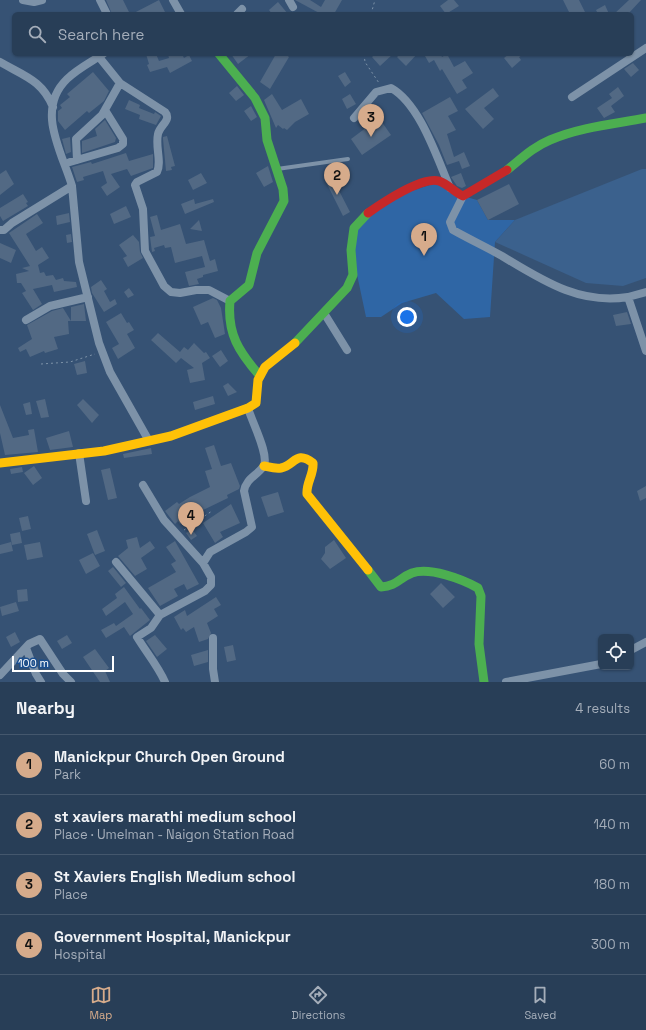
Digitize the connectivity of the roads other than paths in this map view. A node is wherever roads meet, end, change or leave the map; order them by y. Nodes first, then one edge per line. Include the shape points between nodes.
1 (23, 0) edge
2 (42, 0) edge
3 (100, 0) edge
4 (173, 0) edge
5 (106, 12) edge
6 (179, 12) edge
7 (646, 48) edge
8 (100, 56) edge
9 (102, 56) edge
10 (221, 56) edge
11 (634, 56) edge
12 (634, 56) edge
13 (0, 62) edge
14 (120, 83) junction
15 (572, 97) dead end
16 (53, 106) junction
17 (105, 110) junction
18 (354, 118) dead end
19 (646, 118) edge
20 (348, 159) dead end
21 (70, 163) junction
22 (276, 169) junction
23 (72, 186) junction
24 (450, 188) junction
25 (463, 196) junction
26 (0, 230) edge
27 (646, 292) edge
28 (628, 297) junction
29 (88, 298) junction
30 (230, 301) junction
31 (324, 313) junction
32 (26, 320) dead end
33 (347, 350) dead end
34 (646, 352) edge
35 (260, 376) junction
36 (248, 408) junction
37 (149, 441) junction
38 (79, 453) junction
39 (0, 463) edge
40 (264, 466) junction
41 (143, 485) dead end
42 (86, 501) dead end
43 (116, 562) dead end
44 (203, 563) junction
45 (160, 616) junction
46 (213, 638) dead end
47 (646, 642) edge
48 (26, 648) junction
49 (634, 648) edge
50 (598, 665) edge
51 (0, 675) edge
52 (41, 682) edge
53 (71, 682) edge
54 (165, 682) edge
55 (216, 682) edge
56 (484, 682) edge
57 (506, 682) edge

1 - 2 street
3 - 5 street
4 - 6 street
7 - 11 street
8 - 16 street via 68,79 57,92
9 - 14 street
10 - 22 street via 255,98 264,118 267,140
12 - 15 street
13 - 16 street via 42,86
14 - 17 street
14 - 30 street via 168,115 158,133 156,147 159,170 135,185 143,209 145,251 164,286 171,292 209,290
16 - 21 street via 55,139
17 - 21 street via 98,120 76,139
17 - 21 street via 123,139 123,144 118,148
18 - 24 street via 370,98 383,89 391,88 402,94 415,110
19 - 25 street via 580,130 549,140
20 - 22 lane
21 - 23 street
22 - 30 street via 284,201 257,253 249,284
23 - 26 street via 4,230
23 - 29 street via 79,262
24 - 25 street
24 - 31 street via 436,181 415,186 398,193 364,215 354,228 351,250 353,275 347,288
25 - 28 street via 450,222 453,230 542,281 563,290 581,296 617,299
27 - 28 street
28 - 34 street
29 - 32 street via 43,308
29 - 37 street via 110,372
30 - 35 street via 228,311 231,334 242,355
31 - 33 street
31 - 35 street via 302,337 265,367
35 - 36 street via 256,403
36 - 37 street
36 - 40 street via 265,453
37 - 38 street
38 - 39 street
38 - 42 street
40 - 44 street via 245,486 244,491 252,527 210,552
40 - 56 street via 280,468 303,457 313,463 312,476 306,486 307,494 381,587 395,586 417,572 426,572 478,588 479,644
41 - 44 street via 164,520
43 - 45 street
44 - 45 street via 211,577 211,585 205,591
45 - 54 street via 151,628 137,637
46 - 55 street via 213,669
47 - 49 street
48 - 51 street
48 - 52 street
48 - 53 street via 40,639
50 - 57 street

